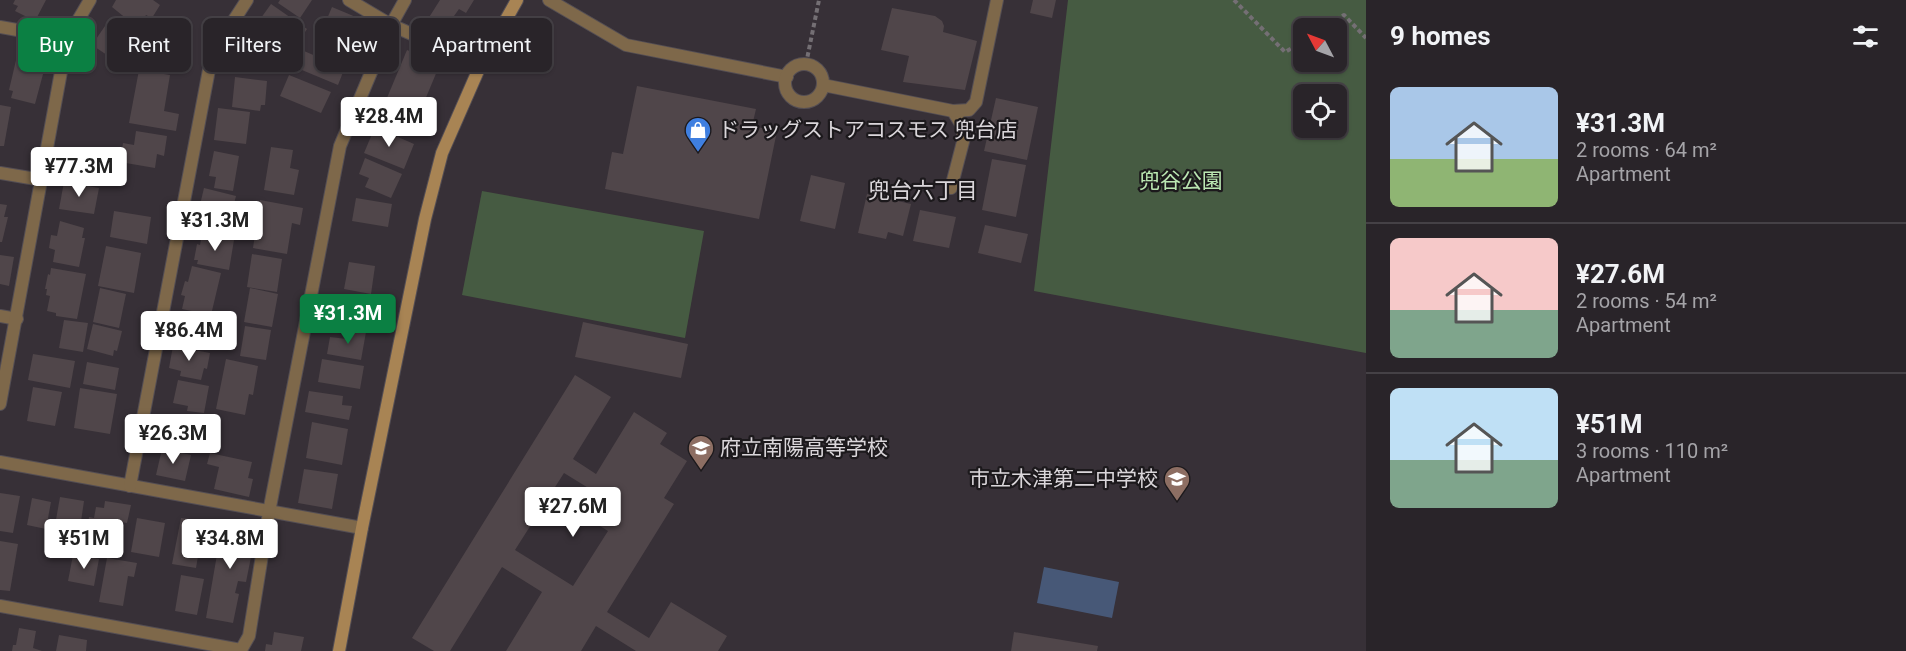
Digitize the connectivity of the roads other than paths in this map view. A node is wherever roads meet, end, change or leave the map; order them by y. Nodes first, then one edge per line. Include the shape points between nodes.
1 (90, 0) edge
2 (247, 0) edge
3 (349, 0) edge
4 (405, 0) edge
5 (518, 0) edge
6 (549, 0) edge
7 (997, 0) edge
8 (79, 18) edge
9 (379, 18) edge
10 (395, 18) edge
11 (508, 18) edge
12 (0, 27) edge
13 (18, 30) edge
14 (61, 72) edge
15 (371, 72) edge
16 (477, 72) edge
17 (787, 77) junction
18 (823, 85) junction
19 (953, 111) junction
20 (0, 173) edge
21 (42, 180) junction
22 (951, 188) dead end
23 (0, 316) edge
24 (17, 319) junction
25 (0, 404) edge
26 (0, 462) edge
27 (130, 486) junction
28 (269, 512) junction
29 (362, 528) junction
30 (0, 606) edge
31 (339, 651) edge

1 - 8 street
2 - 27 street via 212,54
3 - 9 street
4 - 10 street
5 - 11 street
6 - 17 street via 626,45
7 - 19 street via 976,102 969,110
12 - 13 street
14 - 21 street
15 - 28 street via 340,146
16 - 29 street via 442,153 425,219
17 - 18 street via 791,70 806,64 819,71
17 - 18 street via 789,94 805,102 814,99
18 - 19 street
19 - 22 street via 964,138
20 - 21 street
21 - 24 street
23 - 24 street
24 - 25 street
26 - 27 street
27 - 28 street
28 - 29 street
28 - 30 street via 249,636 242,650
29 - 31 street

